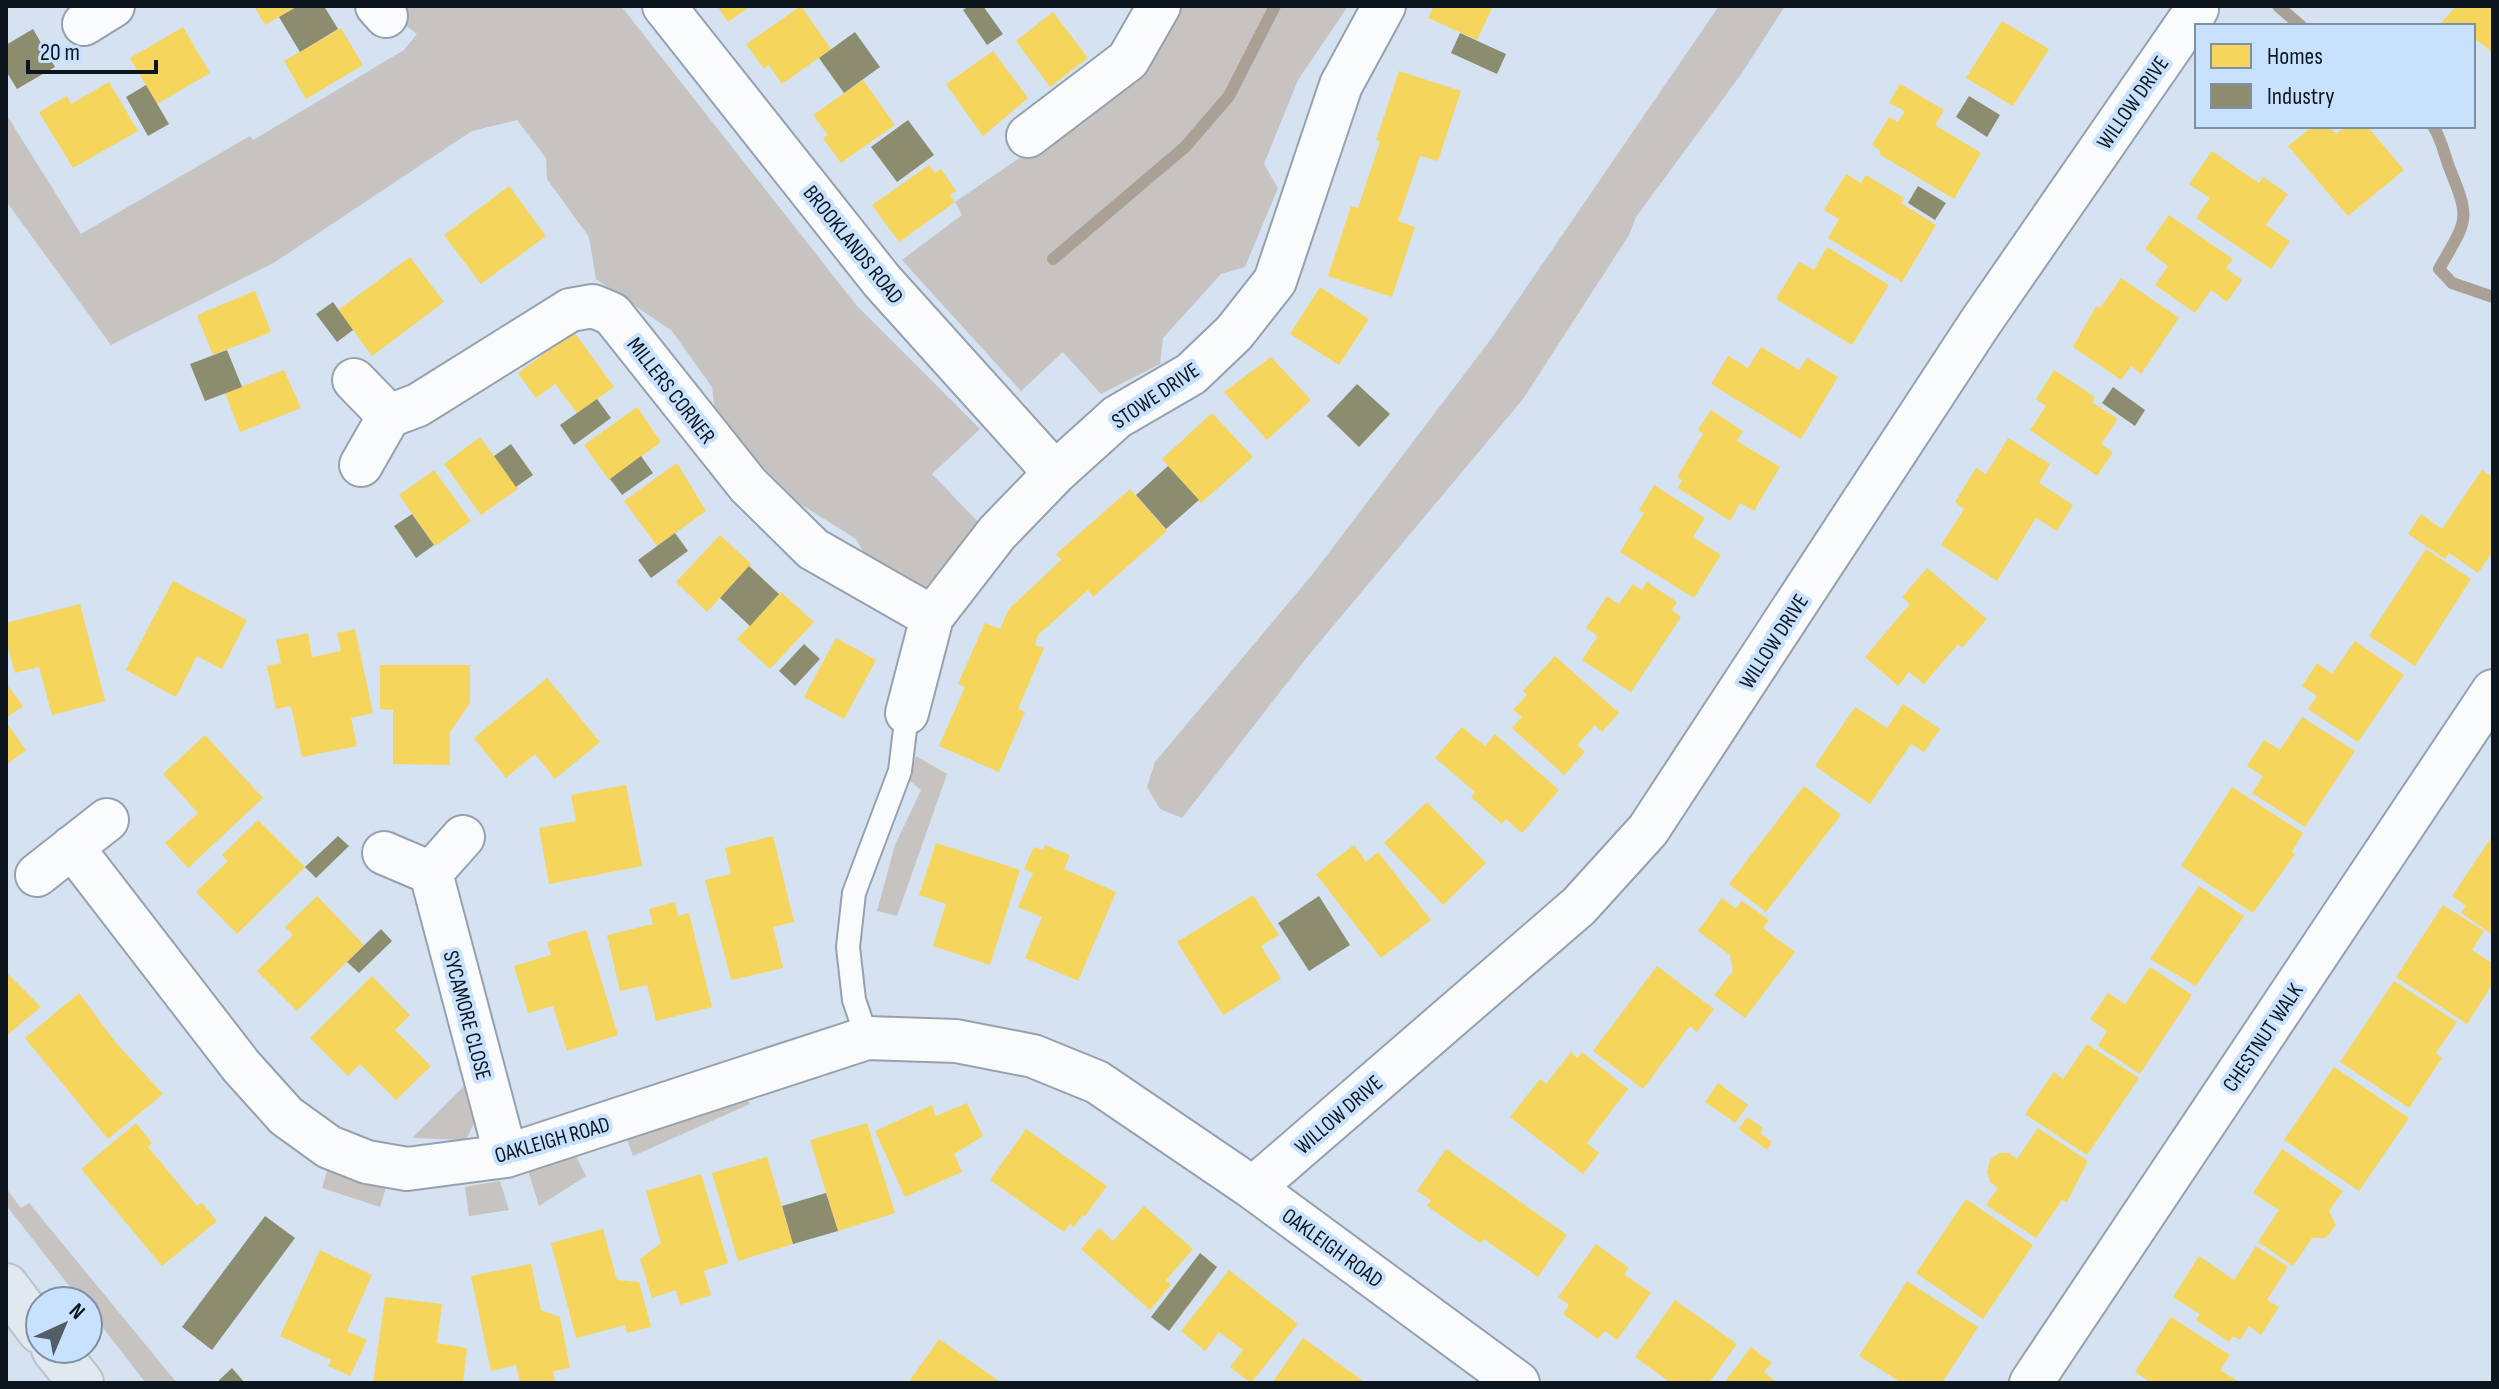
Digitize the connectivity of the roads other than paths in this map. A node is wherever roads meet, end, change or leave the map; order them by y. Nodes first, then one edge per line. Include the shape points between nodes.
1 (664, 6) edge
2 (1159, 6) edge
3 (1384, 6) edge
4 (2197, 9) dead end
5 (1028, 136) dead end
6 (354, 380) dead end
7 (389, 416) junction
8 (361, 465) dead end
9 (1055, 473) junction
10 (932, 617) junction
11 (2493, 691) edge
12 (907, 713) joint
13 (107, 820) dead end
14 (463, 837) dead end
15 (72, 847) junction
16 (384, 853) dead end
17 (431, 873) junction
18 (37, 875) dead end
19 (867, 1038) junction
20 (506, 1156) junction
21 (1253, 1188) junction
22 (6, 1286) edge
23 (24, 1310) edge
24 (67, 1365) edge
25 (81, 1383) edge
26 (1518, 1383) edge
27 (2031, 1383) edge

1 - 9 street, BROOKLANDS ROAD via 882,281
2 - 5 street via 1128,60
3 - 9 street, STOWE DRIVE via 1341,85 1275,281 1234,333 1191,374 1117,417
4 - 21 street, WILLOW DRIVE via 1980,323 1648,830 1579,906
6 - 7 street
7 - 8 street
7 - 10 street, MILLERS CORNER via 418,405 570,310 593,306 612,314 748,485 813,549
9 - 10 street, STOWE DRIVE via 997,533
10 - 12 street, STOWE DRIVE
11 - 27 street, CHESTNUT WALK
12 - 19 lane via 900,771 854,893 848,947 854,1000
13 - 15 street
14 - 17 street
15 - 18 street
15 - 20 street, OAKLEIGH ROAD via 241,1066 286,1116 319,1140 367,1162 407,1169
16 - 17 street
17 - 20 street, SYCAMORE CLOSE
19 - 20 street, OAKLEIGH ROAD
19 - 21 street, OAKLEIGH ROAD via 956,1041 1033,1056 1097,1082 1136,1130
21 - 26 street, OAKLEIGH ROAD
22 - 23 highway
24 - 25 highway

